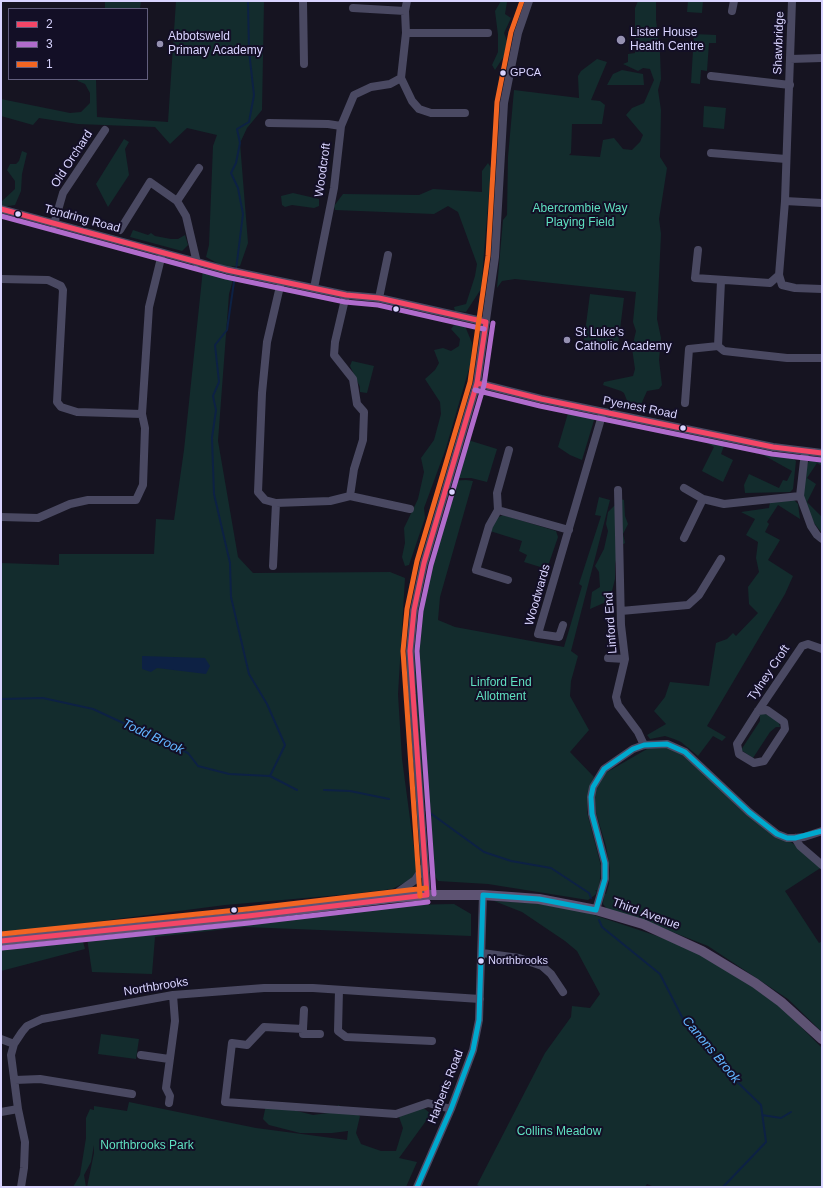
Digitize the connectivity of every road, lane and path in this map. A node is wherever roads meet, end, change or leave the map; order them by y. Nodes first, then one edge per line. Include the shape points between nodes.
1 (303, 1) edge
2 (407, 1) edge
3 (529, 1) edge
4 (734, 1) edge
5 (792, 1) edge
6 (353, 8) dead end
7 (405, 11) junction
8 (732, 11) dead end
9 (406, 33) junction
10 (488, 33) dead end
11 (822, 58) edge
12 (790, 59) junction
13 (304, 64) dead end
14 (711, 76) dead end
15 (401, 78) junction
16 (790, 85) junction
17 (465, 113) dead end
18 (269, 122) dead end
19 (341, 126) junction
20 (105, 130) dead end
21 (711, 153) dead end
22 (786, 159) junction
23 (199, 168) dead end
24 (177, 201) junction
25 (785, 201) junction
26 (822, 203) edge
27 (1, 209) edge
28 (54, 224) junction
29 (120, 230) dead end
30 (698, 250) dead end
31 (162, 254) junction
32 (388, 255) dead end
33 (197, 263) junction
34 (779, 275) junction
35 (1, 279) edge
36 (721, 281) junction
37 (281, 282) junction
38 (314, 288) junction
39 (822, 290) edge
40 (346, 295) junction
41 (379, 298) junction
42 (486, 322) junction
43 (718, 346) junction
44 (822, 358) edge
45 (478, 383) junction
46 (685, 403) dead end
47 (603, 412) junction
48 (142, 414) junction
49 (509, 450) dead end
50 (805, 452) junction
51 (822, 453) edge
52 (684, 488) dead end
53 (618, 490) dead end
54 (350, 496) junction
55 (800, 496) junction
56 (703, 498) junction
57 (276, 504) junction
58 (410, 509) dead end
59 (498, 510) junction
60 (1, 517) edge
61 (569, 530) junction
62 (684, 538) dead end
63 (822, 539) edge
64 (721, 559) dead end
65 (273, 566) dead end
66 (508, 580) dead end
67 (621, 610) junction
68 (563, 625) dead end
69 (822, 649) edge
70 (608, 658) dead end
71 (625, 659) junction
72 (758, 711) junction
73 (644, 745) junction
74 (822, 831) edge
75 (795, 838) junction
76 (822, 865) edge
77 (424, 867) junction
78 (427, 895) junction
79 (483, 895) junction
80 (390, 898) junction
81 (596, 910) junction
82 (1, 941) edge
83 (482, 953) junction
84 (339, 990) junction
85 (563, 992) dead end
86 (173, 995) junction
87 (480, 999) junction
88 (304, 1010) dead end
89 (303, 1029) junction
90 (320, 1034) dead end
91 (1, 1039) edge
92 (822, 1039) edge
93 (432, 1041) dead end
94 (14, 1044) junction
95 (141, 1055) dead end
96 (169, 1059) junction
97 (15, 1080) junction
98 (132, 1094) dead end
99 (169, 1103) dead end
100 (18, 1109) junction
101 (451, 1109) junction
102 (1, 1112) edge
103 (20, 1187) edge
104 (417, 1187) edge

1 - 13 street
2 - 7 street
3 - 42 street via 518,33 504,103 495,249
4 - 8 street
5 - 12 street, Shawbridge
6 - 7 street
7 - 9 street
9 - 10 street
9 - 15 street
11 - 12 street
12 - 16 street, Shawbridge
14 - 16 street, Shawbridge
15 - 17 street via 412,101 419,109 431,113
15 - 19 street, Woodcroft via 390,84 354,94
16 - 22 street, Shawbridge
18 - 19 street
19 - 38 street, Woodcroft via 334,188
20 - 28 street, Old Orchard via 63,193
21 - 22 street
22 - 25 street, Shawbridge
23 - 24 street
24 - 29 street via 150,182
24 - 33 street via 186,216
25 - 26 street
25 - 34 street, Shawbridge
27 - 28 street, Tendring Road
28 - 31 street, Tendring Road
30 - 36 street via 695,278
31 - 33 street, Tendring Road
31 - 48 street via 149,307
32 - 41 street
33 - 37 street, Tendring Road
34 - 36 street via 770,283
34 - 39 street via 782,285
35 - 48 street via 48,280 61,286 63,290 58,402 61,407 77,412
36 - 43 street
37 - 38 street, Tendring Road
37 - 57 street via 267,342 258,492 265,500
38 - 40 street, Tendring Road
40 - 41 street, Tendring Road
40 - 54 street via 334,354 353,379 357,404 364,412 363,440 354,469
41 - 42 street, Tendring Road
42 - 45 street
43 - 44 street via 732,353
43 - 46 street via 689,349
45 - 47 street, Pyenest Road
45 - 77 street via 424,563 414,610 410,651
47 - 50 street, Pyenest Road via 773,448
47 - 61 street, Woodwards
48 - 60 street via 145,428 144,485 136,500 88,500 70,504 38,518
49 - 59 street via 497,493
50 - 51 street, Pyenest Road
50 - 55 street
52 - 56 street
53 - 67 street, Linford End
54 - 57 street via 330,501
54 - 58 street
55 - 56 street via 724,504
55 - 63 street via 811,526
56 - 62 street
57 - 65 street
59 - 61 street
59 - 66 street via 488,526 476,570
61 - 68 street, Woodwards via 538,634 559,637
64 - 67 street via 700,595 688,605
67 - 71 street, Linford End
69 - 72 street, Tylney Croft via 808,644 802,646
70 - 71 street
71 - 73 street, Linford End via 616,692 617,701
72 - 72 street, Tylney Croft via 767,710 784,722 785,730 764,761 754,763 739,754 737,744
73 - 75 street via 667,744 685,752 749,812 777,834
73 - 81 street via 633,749 604,769 593,787 592,814 605,863 605,879
74 - 75 street
75 - 76 street via 800,846
77 - 78 street
77 - 80 street via 415,880
78 - 79 main road, Third Avenue
78 - 80 main road, Third Avenue
79 - 81 main road, Third Avenue via 539,900
79 - 83 street, Harberts Road
80 - 82 main road, Third Avenue via 255,915
81 - 92 main road, Third Avenue via 643,924 702,951 781,1002
83 - 85 street via 520,958 542,966
83 - 87 street, Harberts Road
84 - 86 street, Northbrooks via 264,988
84 - 87 street, Northbrooks
84 - 93 street via 338,1031 346,1038
86 - 94 street, Northbrooks via 42,1019 27,1026
86 - 96 street via 175,1021
87 - 101 street, Harberts Road via 473,1050
88 - 89 street
89 - 90 street via 303,1034
89 - 101 street via 264,1027 247,1045 232,1043 225,1102 396,1114 428,1103
91 - 94 street
94 - 97 street via 11,1055
95 - 96 street
96 - 99 street via 166,1088 170,1096
97 - 98 street via 40,1079
97 - 100 street
100 - 102 street
100 - 103 street via 25,1142
101 - 104 street, Harberts Road

